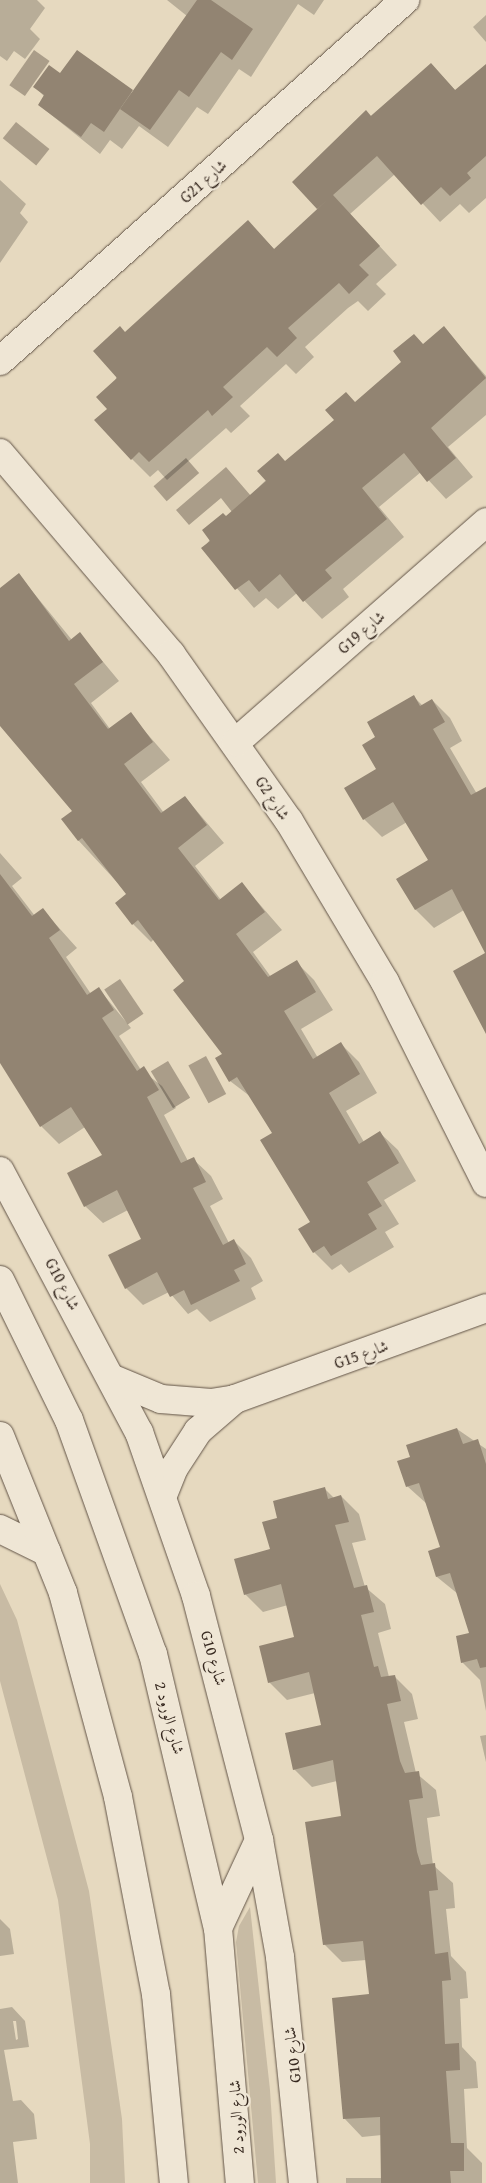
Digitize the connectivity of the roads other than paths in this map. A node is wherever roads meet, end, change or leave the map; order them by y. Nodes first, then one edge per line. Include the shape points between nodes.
1 (405, 0) edge
2 (0, 361) edge
3 (0, 453) edge
4 (486, 522) edge
5 (236, 742) junction
6 (0, 1171) edge
7 (486, 1183) edge
8 (0, 1280) edge
9 (486, 1308) edge
10 (114, 1379) junction
11 (235, 1400) junction
12 (0, 1436) edge
13 (163, 1495) junction
14 (0, 1530) edge
15 (47, 1552) junction
16 (259, 1840) junction
17 (218, 1928) junction
18 (174, 2183) edge
19 (240, 2183) edge
20 (303, 2183) edge

1 - 2 street, G21 شارع
3 - 5 street, G2 شارع via 107,575
4 - 5 street, G19 شارع
5 - 7 street, G2 شارع via 289,821 385,982
6 - 10 street, G10 شارع
8 - 17 street, شارع الورود 2 via 68,1420 153,1654
9 - 11 street, G15 شارع
10 - 11 street, G15 شارع via 161,1399 211,1403
10 - 13 street, G10 شارع
11 - 13 street, G15 شارع via 198,1431 174,1468
12 - 15 street
13 - 16 street, G10 شارع via 220,1680
14 - 15 street
15 - 18 street via 92,1698 139,1895 157,2003
16 - 17 street
16 - 20 street, G10 شارع via 283,1976
17 - 19 street, شارع الورود 2

